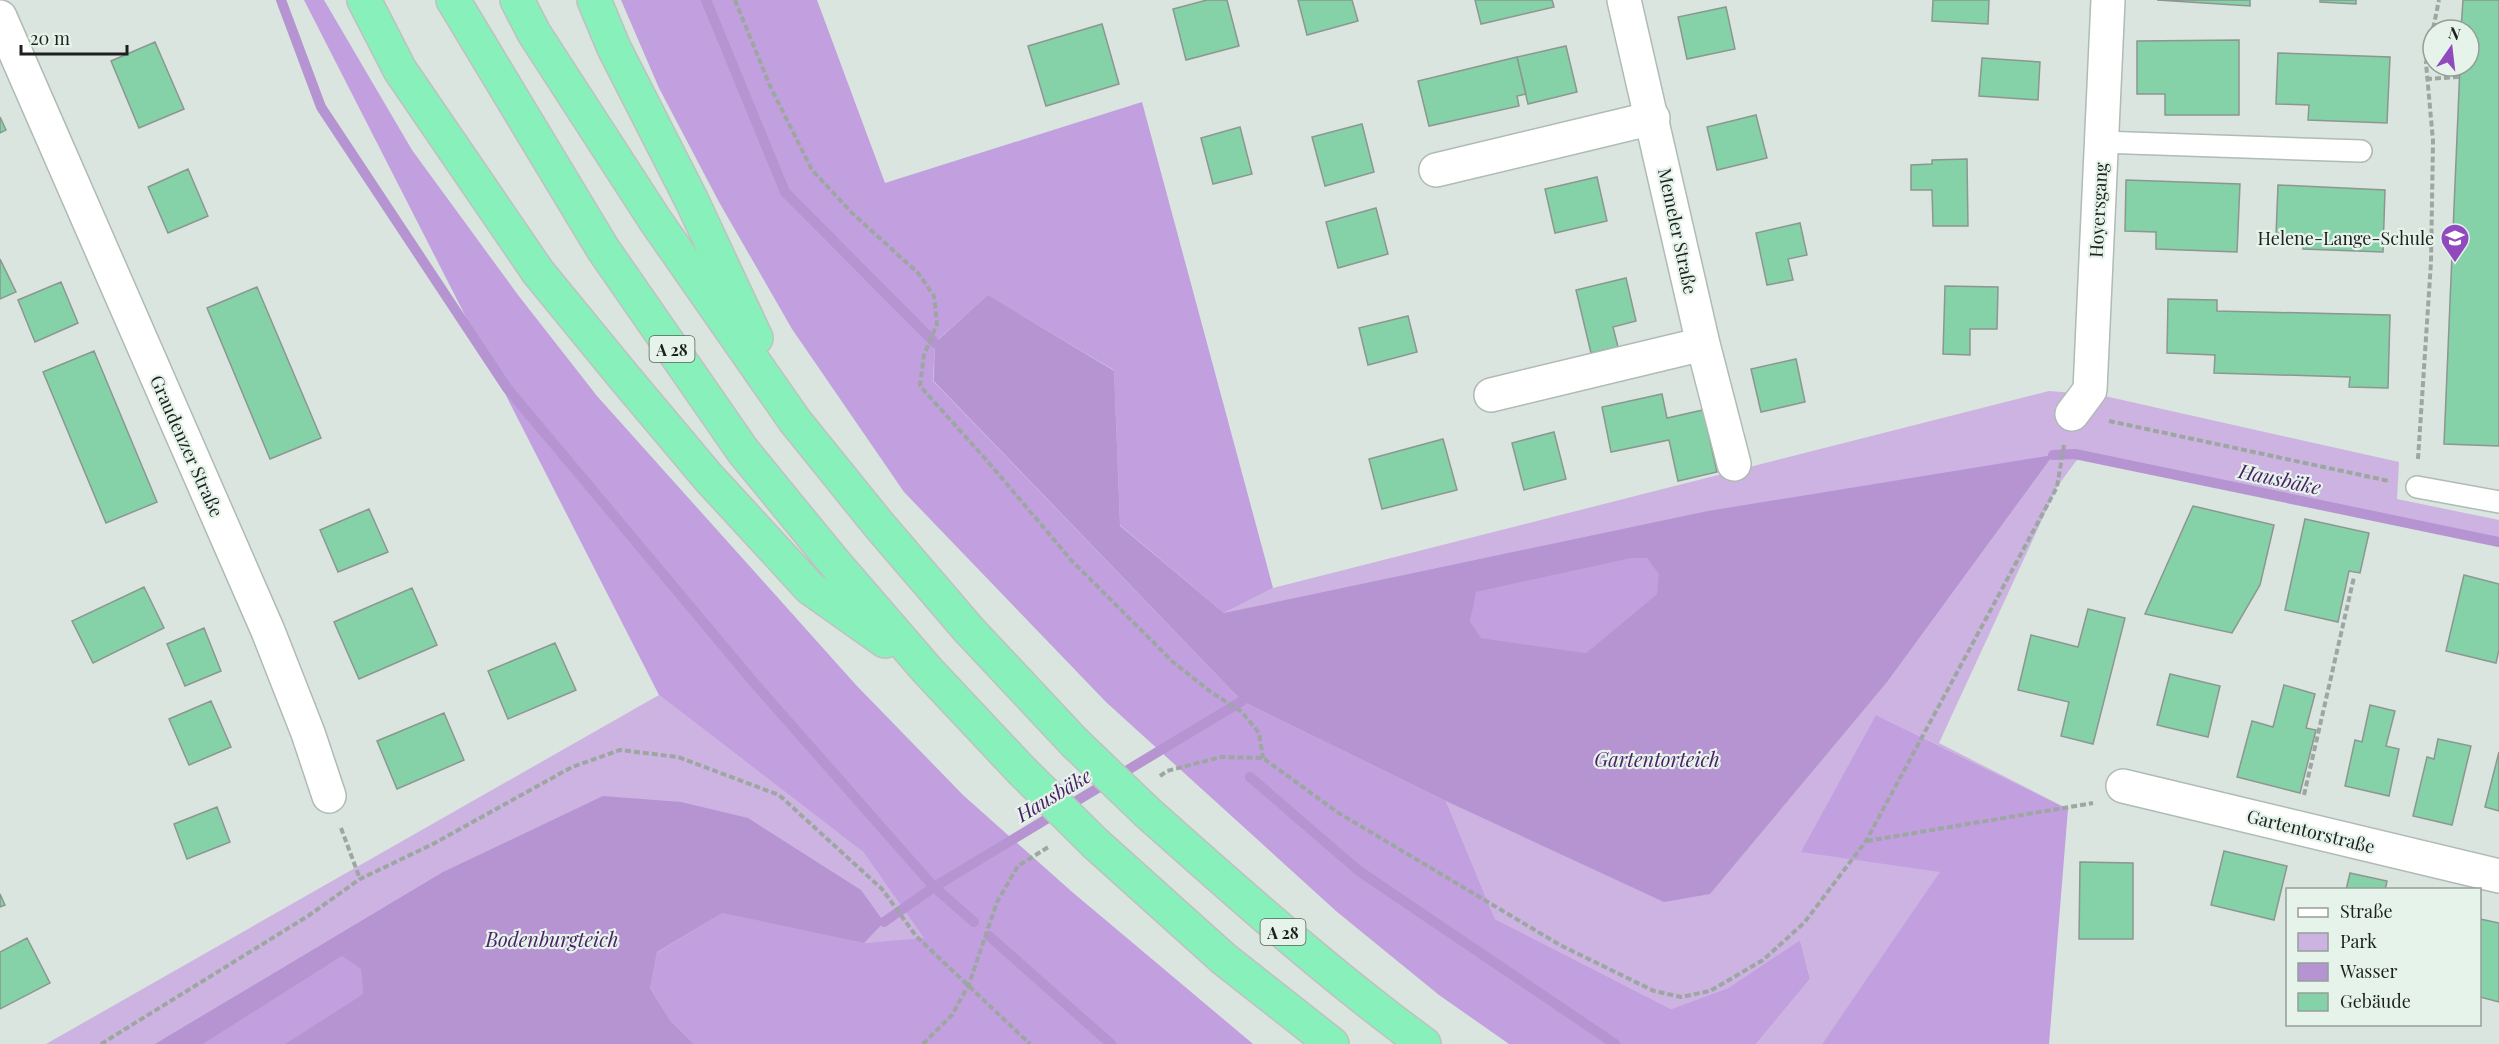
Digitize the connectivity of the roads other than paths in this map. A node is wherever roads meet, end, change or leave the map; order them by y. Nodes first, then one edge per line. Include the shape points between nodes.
1 (364, 0) edge
2 (453, 0) edge
3 (517, 0) edge
4 (594, 0) edge
5 (1624, 0) edge
6 (2108, 0) edge
7 (0, 18) edge
8 (1653, 117) junction
9 (2101, 142) junction
10 (2361, 151) dead end
11 (1436, 170) dead end
12 (1703, 344) junction
13 (1491, 395) dead end
14 (795, 421) junction
15 (2069, 425) road end
16 (1734, 464) dead end
17 (2416, 487) road end
18 (2499, 502) edge
19 (928, 671) junction
20 (2124, 786) road end
21 (329, 796) road end
22 (2499, 876) edge
23 (1332, 1044) edge
24 (1424, 1044) edge

1 - 19 highway via 400,69 538,272 631,387 810,588
2 - 19 highway, A 28 via 603,249 743,451
3 - 14 highway, A 28 via 534,33 655,220
4 - 14 highway
5 - 8 street, Memeler Straße
6 - 9 street, Hoyersgang
7 - 21 street, Graudenzer Straße via 268,631
8 - 11 street
8 - 12 street, Memeler Straße
9 - 10 lane
9 - 15 street, Hoyersgang via 2090,390
12 - 13 street
12 - 16 street, Memeler Straße
14 - 24 highway, A 28, bridge via 962,621 1074,742 1261,914
17 - 18 lane
19 - 23 highway, A 28, bridge via 1096,844 1224,959
20 - 22 street, Gartentorstraße

